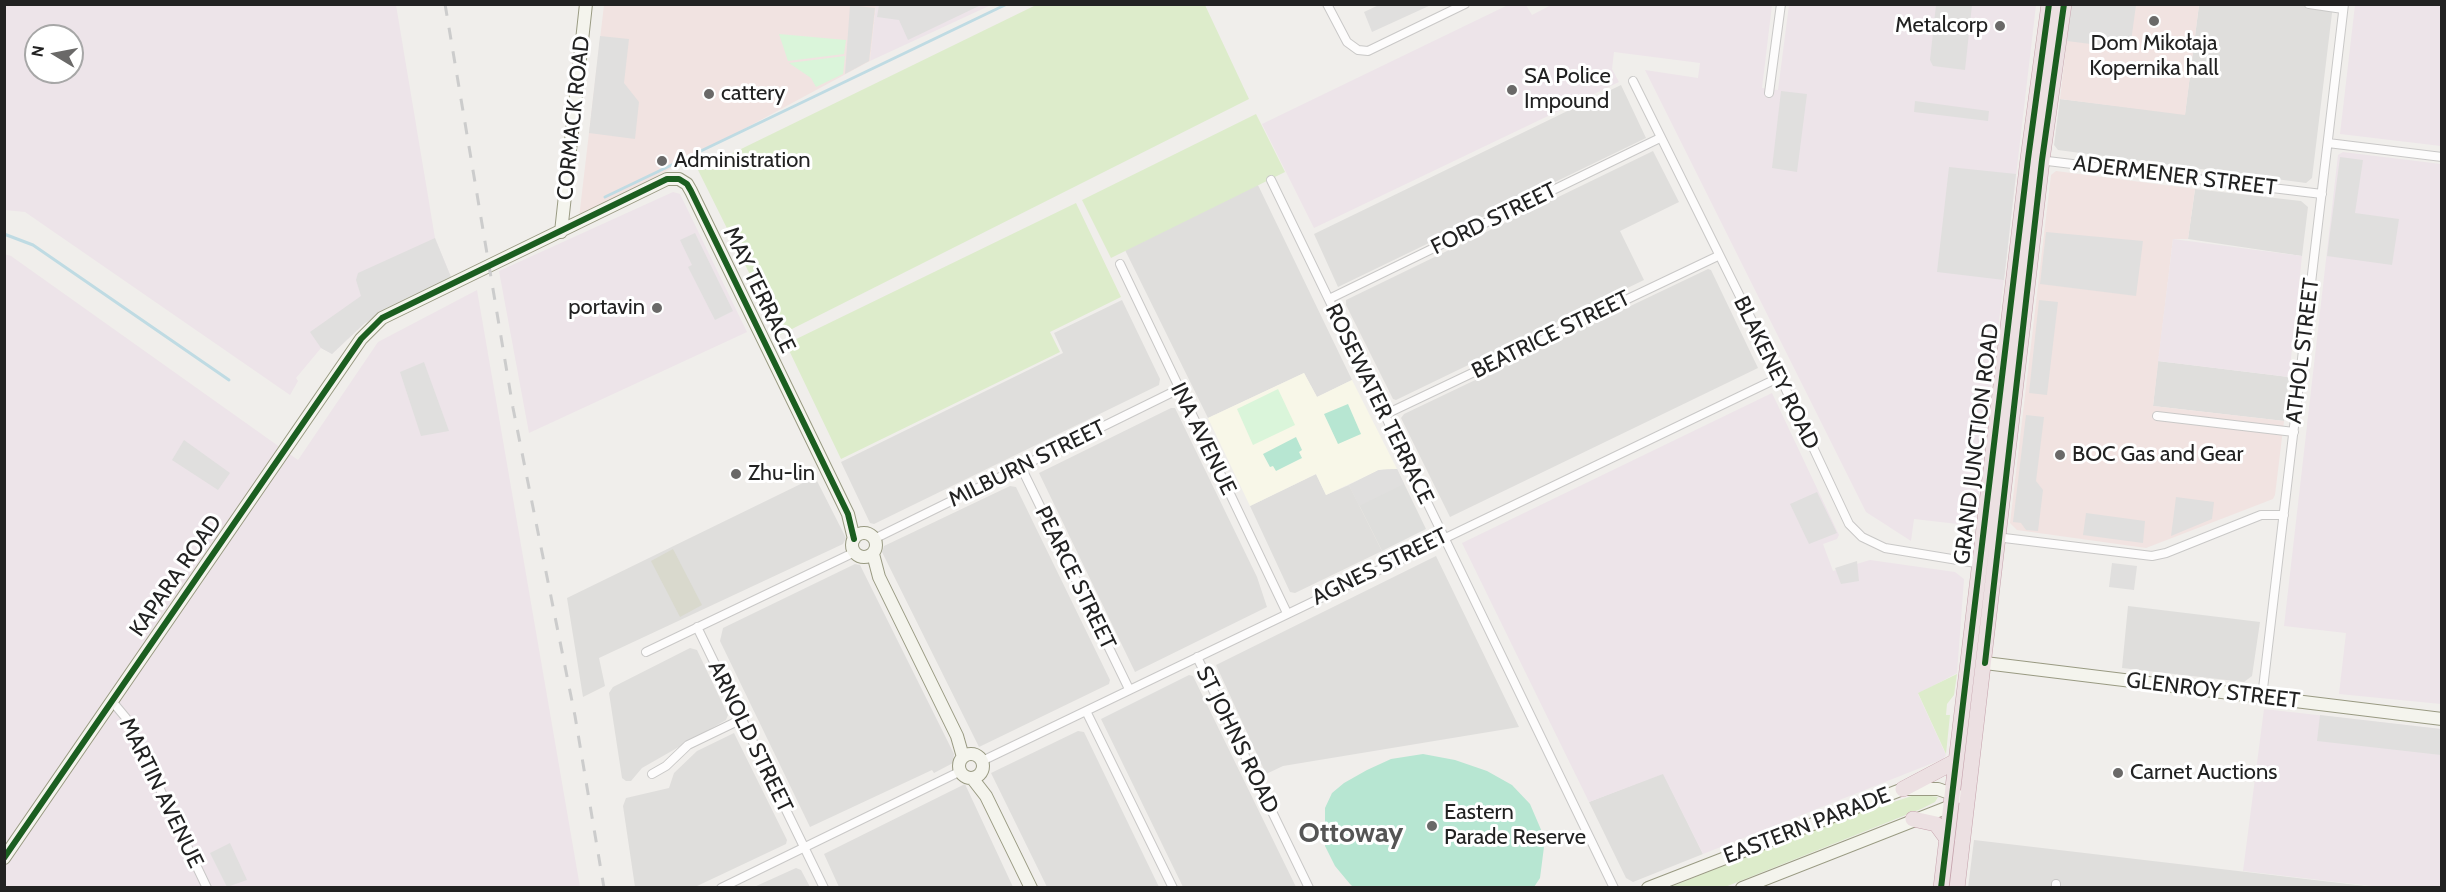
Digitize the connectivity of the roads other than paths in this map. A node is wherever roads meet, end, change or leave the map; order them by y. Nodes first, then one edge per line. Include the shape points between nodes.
1 (586, 4) edge
2 (1327, 4) edge
3 (1466, 4) edge
4 (1781, 4) edge
5 (2049, 4) edge
6 (2064, 4) edge
7 (2309, 4) edge
8 (2344, 7) edge
9 (1633, 81) dead end
10 (1769, 93) dead end
11 (1660, 138) junction
12 (2328, 143) junction
13 (2442, 157) edge
14 (2035, 160) junction
15 (1271, 180) dead end
16 (2322, 194) junction
17 (561, 232) junction
18 (1718, 256) junction
19 (1120, 264) dead end
20 (1329, 299) junction
21 (1780, 376) junction
22 (2010, 378) junction
23 (1179, 388) junction
24 (1384, 415) junction
25 (2157, 416) dead end
26 (2294, 432) junction
27 (1021, 466) junction
28 (848, 514) junction
29 (2284, 515) junction
30 (870, 536) junction
31 (1984, 536) junction
32 (1443, 537) junction
33 (2000, 537) junction
34 (854, 539) junction
35 (864, 554) junction
36 (1980, 564) junction
37 (1997, 566) junction
38 (1287, 613) junction
39 (697, 627) junction
40 (646, 652) dead end
41 (1197, 657) junction
42 (1985, 663) junction
43 (1129, 689) junction
44 (2262, 697) junction
45 (111, 700) junction
46 (1086, 711) junction
47 (2442, 718) edge
48 (742, 719) junction
49 (967, 756) junction
50 (1956, 761) junction
51 (974, 770) junction
52 (652, 774) dead end
53 (1903, 789) junction
54 (1952, 799) junction
55 (1968, 800) junction
56 (1913, 819) junction
57 (1947, 839) junction
58 (804, 847) junction
59 (4, 858) edge
60 (207, 888) edge
61 (721, 888) edge
62 (824, 888) edge
63 (1031, 888) edge
64 (1173, 888) edge
65 (1309, 888) edge
66 (1614, 888) edge
67 (1648, 888) edge
68 (1742, 888) edge
69 (1941, 888) edge
70 (1957, 888) edge

1 - 17 street, CORMACK ROAD
2 - 3 street via 1347,42 1358,50 1368,51
4 - 10 street
5 - 14 highway, GRAND JUNCTION ROAD
6 - 14 highway, GRAND JUNCTION ROAD
7 - 8 street
8 - 12 street, ATHOL STREET
9 - 11 street, BLAKENEY ROAD
11 - 18 street, BLAKENEY ROAD
11 - 20 street, FORD STREET
12 - 13 street
12 - 16 street, ATHOL STREET
14 - 16 street, ADERMENER STREET
14 - 22 highway, GRAND JUNCTION ROAD
15 - 20 street, ROSEWATER TERRACE
16 - 26 street, ATHOL STREET
17 - 28 street, MAY TERRACE via 667,179 687,183
17 - 45 street, KAPARA ROAD via 382,318 361,339
18 - 21 street, BLAKENEY ROAD
18 - 24 street, BEATRICE STREET
19 - 23 street, INA AVENUE
20 - 24 street, ROSEWATER TERRACE
21 - 32 street, AGNES STREET
21 - 36 street, BLAKENEY ROAD via 1855,532 1899,552
22 - 31 highway, GRAND JUNCTION ROAD
22 - 33 highway, GRAND JUNCTION ROAD
23 - 27 street, MILBURN STREET
23 - 38 street, INA AVENUE
24 - 32 street, ROSEWATER TERRACE
25 - 26 street
26 - 29 street, ATHOL STREET
27 - 30 street, MILBURN STREET
27 - 43 street, PEARCE STREET
28 - 30 street, MAY TERRACE
28 - 34 street, MAY TERRACE
29 - 33 street via 2261,515 2152,556
29 - 44 street, ATHOL STREET
30 - 34 street
30 - 35 street via 876,546
31 - 33 street
31 - 36 highway, GRAND JUNCTION ROAD
32 - 38 street, AGNES STREET
32 - 66 street, ROSEWATER TERRACE
33 - 37 highway, GRAND JUNCTION ROAD
34 - 35 street, MAY TERRACE via 852,546
35 - 39 street
35 - 49 street
36 - 37 street, BLAKENEY ROAD
36 - 50 highway, GRAND JUNCTION ROAD
37 - 42 highway, GRAND JUNCTION ROAD
38 - 41 street, AGNES STREET
39 - 40 street
39 - 48 street, ARNOLD STREET
41 - 43 street, AGNES STREET
41 - 65 street, ST JOHNS ROAD
42 - 44 street, GLENROY STREET
42 - 55 highway, GRAND JUNCTION ROAD
43 - 46 street, AGNES STREET
44 - 47 street, GLENROY STREET
45 - 59 street, KAPARA ROAD
45 - 60 street, MARTIN AVENUE via 126,718
46 - 51 street, AGNES STREET
46 - 64 street
48 - 52 street via 688,745
48 - 58 street, ARNOLD STREET
49 - 51 street via 978,756
49 - 51 street via 959,764
50 - 53 highway
50 - 54 highway, GRAND JUNCTION ROAD
51 - 58 street, AGNES STREET
51 - 63 street
53 - 54 street, EASTERN PARADE via 1938,789
53 - 67 street, EASTERN PARADE
54 - 55 highway
54 - 56 street, EASTERN PARADE
54 - 57 highway, GRAND JUNCTION ROAD
55 - 70 highway, GRAND JUNCTION ROAD
56 - 57 highway via 1936,824
56 - 68 street, EASTERN PARADE
57 - 69 highway, GRAND JUNCTION ROAD
58 - 61 street
58 - 62 street, ARNOLD STREET

